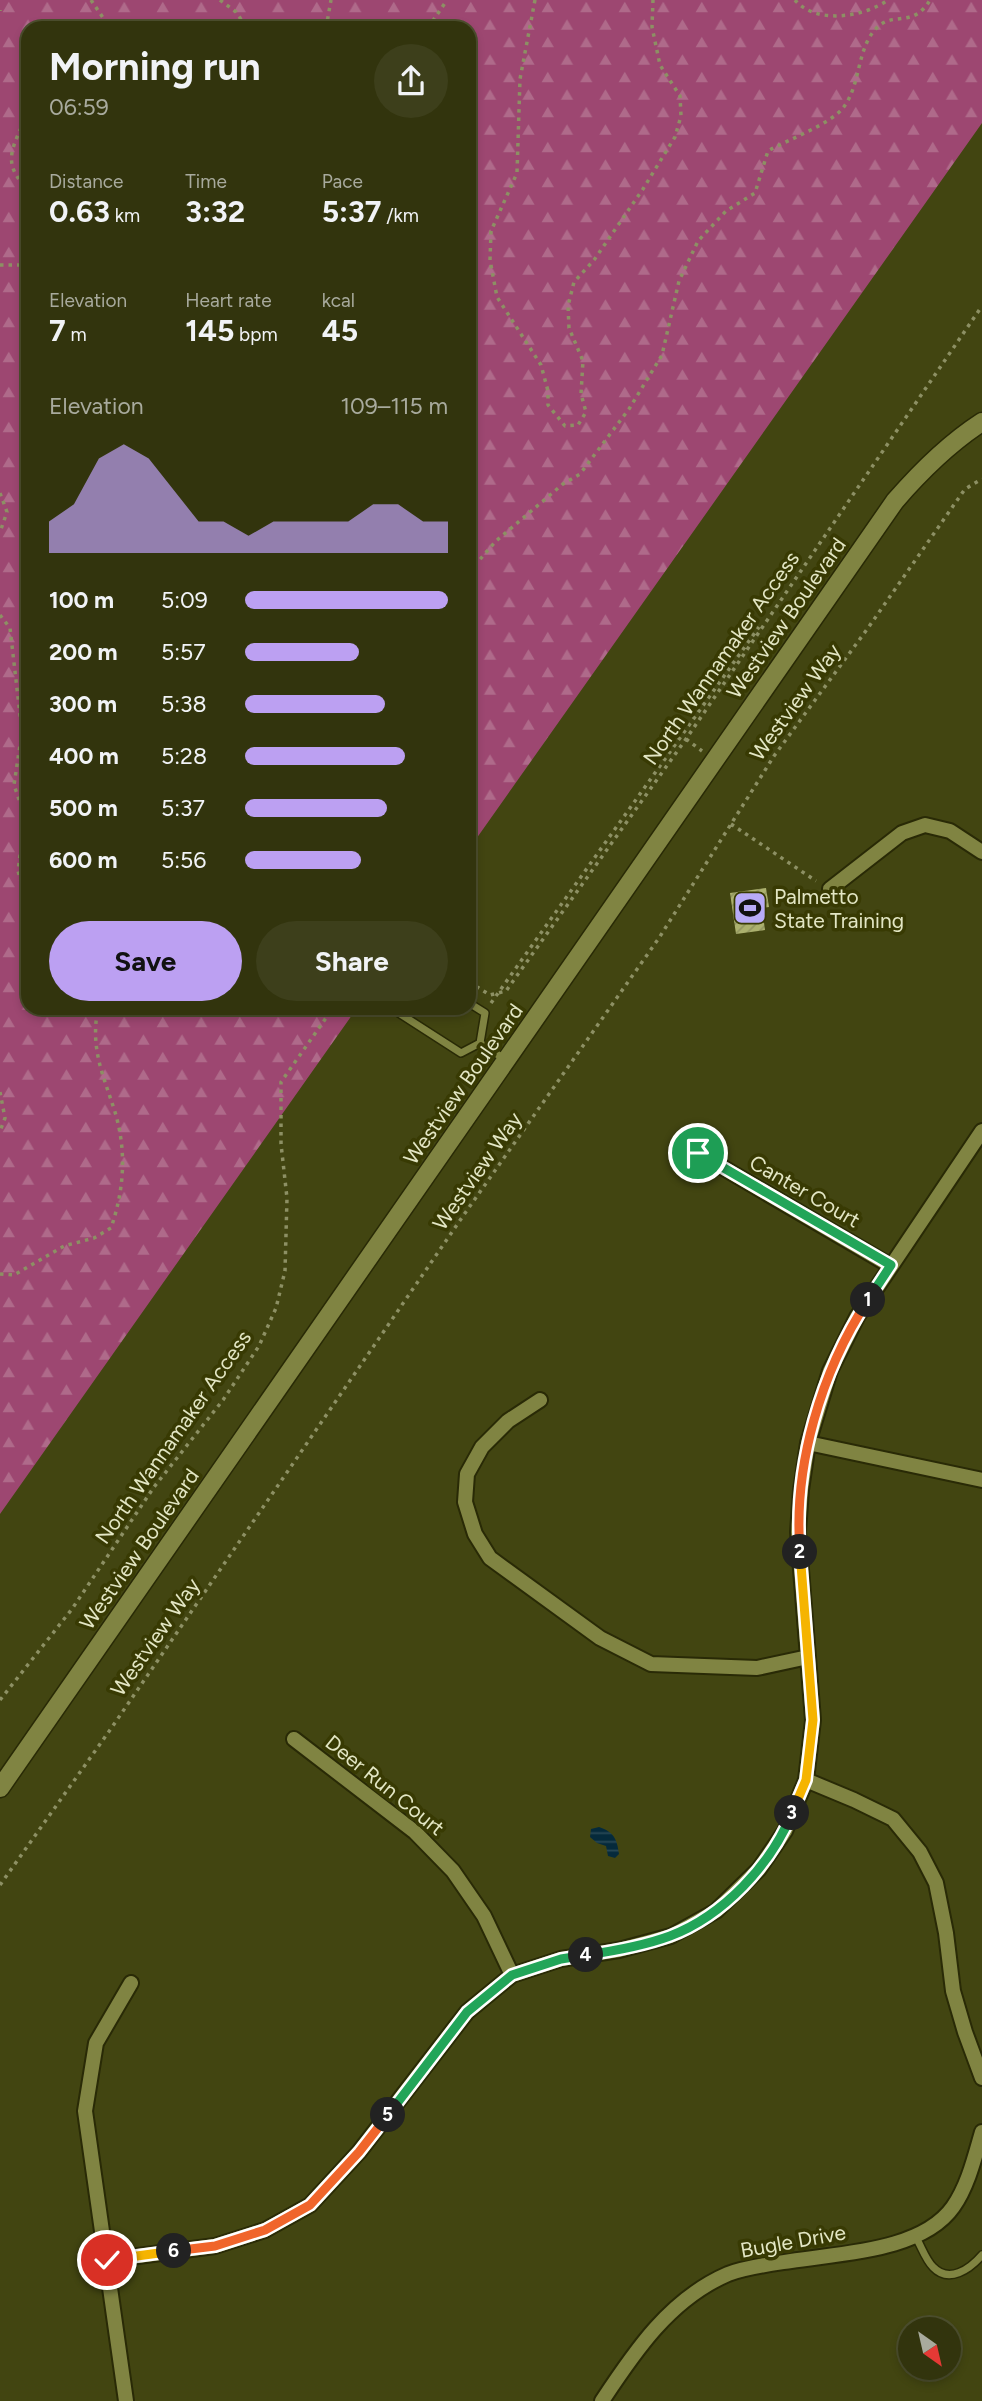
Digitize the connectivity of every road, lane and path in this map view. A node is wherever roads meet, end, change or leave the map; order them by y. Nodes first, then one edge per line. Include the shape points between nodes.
1 (91, 0) edge
2 (219, 0) edge
3 (331, 0) edge
4 (447, 0) edge
5 (535, 0) edge
6 (653, 0) edge
7 (796, 0) edge
8 (888, 0) edge
9 (930, 0) edge
10 (105, 21) edge
11 (242, 21) edge
12 (327, 21) edge
13 (433, 21) edge
14 (21, 128) edge
15 (21, 182) edge
16 (0, 265) edge
17 (21, 265) edge
18 (982, 306) edge
19 (982, 422) edge
20 (982, 479) edge
21 (0, 493) edge
22 (0, 532) edge
23 (476, 564) edge
24 (0, 615) edge
25 (21, 723) edge
26 (684, 737) junction
27 (21, 739) edge
28 (715, 761) junction
29 (21, 805) edge
30 (731, 824) junction
31 (21, 848) edge
32 (982, 852) edge
33 (21, 882) edge
34 (830, 890) joint
35 (476, 986) edge
36 (499, 993) junction
37 (476, 1007) edge
38 (485, 1013) junction
39 (97, 1015) edge
40 (328, 1015) edge
41 (402, 1015) edge
42 (480, 1043) junction
43 (507, 1061) junction
44 (0, 1091) edge
45 (0, 1131) edge
46 (982, 1131) edge
47 (698, 1153) dead end
48 (891, 1265) junction
49 (0, 1274) edge
50 (540, 1401) dead end
51 (808, 1443) junction
52 (982, 1480) edge
53 (808, 1657) junction
54 (0, 1700) edge
55 (294, 1739) dead end
56 (806, 1780) junction
57 (0, 1788) edge
58 (0, 1885) edge
59 (512, 1975) junction
60 (131, 1983) dead end
61 (982, 2078) edge
62 (982, 2132) edge
63 (978, 2163) edge
64 (915, 2235) junction
65 (982, 2255) edge
66 (107, 2260) junction
67 (125, 2401) edge
68 (602, 2401) edge

1 - 10 path
2 - 11 path
3 - 12 path
4 - 13 path
5 - 6 path via 520,79 517,173 491,231 490,260 497,297 541,365 548,405 565,426 579,425 586,412 581,394 583,360 569,328 574,282 643,189 675,137 681,116 680,96 660,65 652,27
7 - 8 path via 802,8 821,15 855,13
9 - 23 path via 924,11 881,23 869,37 843,108 825,123 768,151 755,193 726,211 698,242 679,281 662,355 629,409 580,474 496,541
14 - 15 path via 11,149 14,175
16 - 17 path
18 - 26 path
19 - 28 street, Westview Boulevard via 922,469 895,501
20 - 30 path, Westview Way via 965,489 774,755
21 - 22 path via 7,512
24 - 25 path via 10,628
26 - 28 path
26 - 36 path
27 - 29 path via 14,785
28 - 43 street, Westview Boulevard
30 - 34 path
30 - 58 path, Westview Way via 659,938
31 - 33 path
32 - 34 street via 950,831 925,825 902,833
35 - 36 path via 490,995
36 - 38 path
37 - 38 lane
38 - 42 lane
39 - 49 path via 95,1047 123,1154 123,1179 111,1228 64,1246 14,1275
40 - 54 path, North Wannamaker Access via 281,1082 287,1198 285,1271 276,1308 259,1346 153,1487 72,1609
41 - 42 lane via 461,1053
42 - 43 lane
43 - 57 street, Westview Boulevard
44 - 45 path via 5,1118
46 - 48 street
47 - 48 street, Canter Court
48 - 51 street via 857,1317 830,1371
50 - 53 street via 508,1421 482,1447 467,1474 465,1502 489,1558 600,1638 651,1664 757,1668
51 - 52 street
51 - 53 street via 798,1532
53 - 56 street via 813,1720
55 - 59 street, Deer Run Court via 415,1832 453,1871 484,1916
56 - 59 street via 785,1831 759,1869 716,1911 671,1936 561,1959
56 - 61 street via 892,1819 920,1852 936,1883 953,1991
59 - 66 street via 467,2012 359,2152 310,2205 265,2230 215,2246
60 - 66 street via 96,2043 85,2111
62 - 63 street, Bugle Drive
63 - 64 street, Bugle Drive via 954,2206 929,2231
64 - 65 lane via 932,2266 949,2276 962,2272
64 - 68 street, Bugle Drive via 877,2248 730,2273 694,2292 663,2318
66 - 67 street

